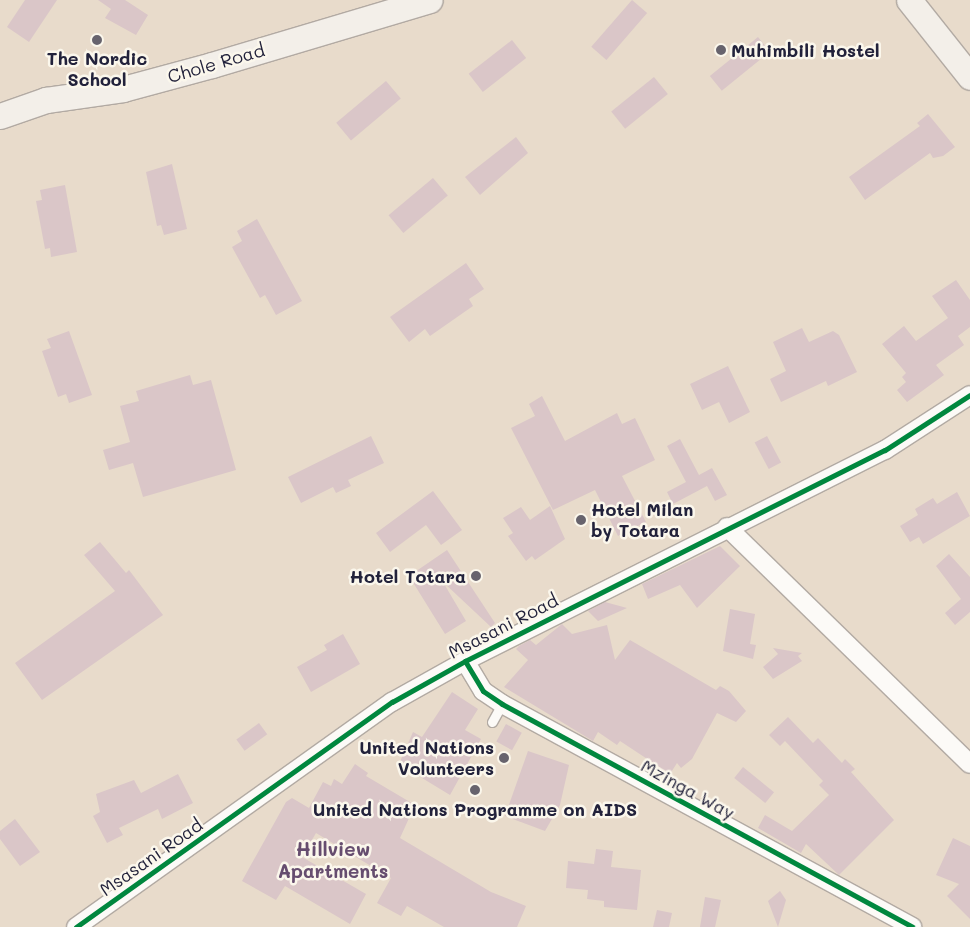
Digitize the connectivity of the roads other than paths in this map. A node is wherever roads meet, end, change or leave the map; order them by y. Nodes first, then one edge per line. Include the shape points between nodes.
1 (430, 0) edge
2 (909, 0) edge
3 (970, 77) edge
4 (0, 116) edge
5 (970, 395) edge
6 (728, 527) junction
7 (465, 661) junction
8 (502, 704) junction
9 (492, 722) dead end
10 (970, 764) edge
11 (76, 927) edge
12 (912, 927) edge

1 - 4 street, Chole Road via 212,65 123,89 46,100
2 - 3 street
5 - 6 street, Msasani Road via 886,450
6 - 7 street, Msasani Road
6 - 10 street
7 - 8 street, Mzinga Way via 483,691
7 - 11 street, Msasani Road via 392,702
8 - 9 lane
8 - 12 street, Mzinga Way

